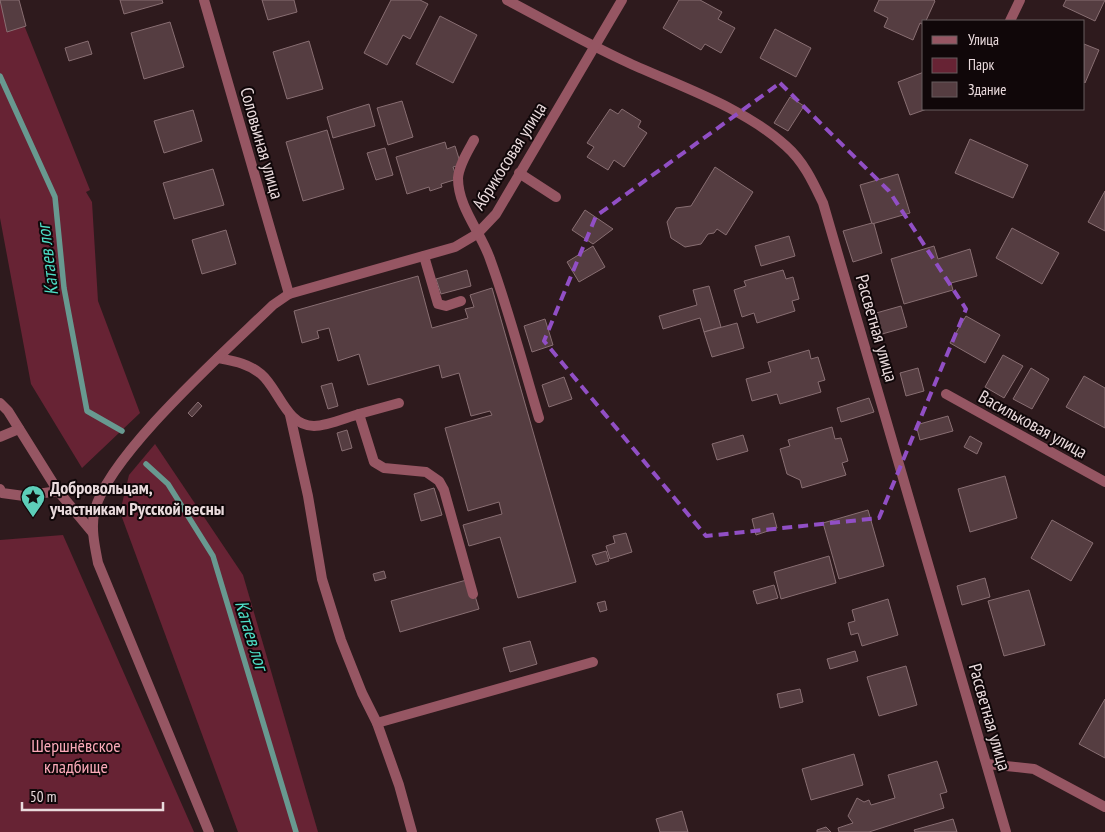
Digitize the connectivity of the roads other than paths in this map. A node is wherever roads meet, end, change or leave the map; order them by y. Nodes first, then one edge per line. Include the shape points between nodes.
1 (204, 0) edge
2 (507, 0) edge
3 (622, 0) edge
4 (1020, 0) edge
5 (1010, 20) edge
6 (595, 46) junction
7 (474, 140) dead end
8 (519, 173) junction
9 (556, 197) dead end
10 (477, 234) junction
11 (424, 256) junction
12 (289, 294) junction
13 (461, 302) dead end
14 (218, 358) junction
15 (946, 394) dead end
16 (0, 403) edge
17 (398, 403) dead end
18 (359, 414) junction
19 (290, 415) junction
20 (539, 418) dead end
21 (18, 429) junction
22 (0, 437) edge
23 (1105, 482) edge
24 (0, 489) edge
25 (58, 491) junction
26 (93, 532) junction
27 (473, 594) dead end
28 (593, 662) dead end
29 (377, 722) junction
30 (987, 764) junction
31 (1105, 807) edge
32 (209, 832) edge
33 (412, 832) edge
34 (1006, 832) edge

1 - 12 street, Соловьиная улица
2 - 6 street, Рассветная улица
3 - 6 street, Абрикосовая улица
4 - 5 street
6 - 8 street, Абрикосовая улица
6 - 30 street, Рассветная улица via 720,104 751,122 786,146 808,171 823,203
7 - 10 street via 458,176
8 - 9 street
8 - 10 street, Абрикосовая улица via 496,214
10 - 11 street, Абрикосовая улица via 455,246
10 - 20 street via 490,256
11 - 12 street, Абрикосовая улица
11 - 13 street via 438,304 446,306
12 - 14 street
14 - 19 street via 242,363 260,373
14 - 26 street via 140,439 110,480 101,493 94,514
15 - 23 street, Васильковая улица
16 - 21 street
17 - 18 street
18 - 19 street via 316,426 303,424
18 - 27 street via 374,462 384,468 426,472 439,481
19 - 29 street via 322,579 341,640
21 - 22 street
21 - 25 street
24 - 25 street via 2,493 24,496
25 - 26 street
26 - 32 street via 101,571
28 - 29 street
29 - 33 street
30 - 31 street via 1034,769
30 - 34 street, Рассветная улица

